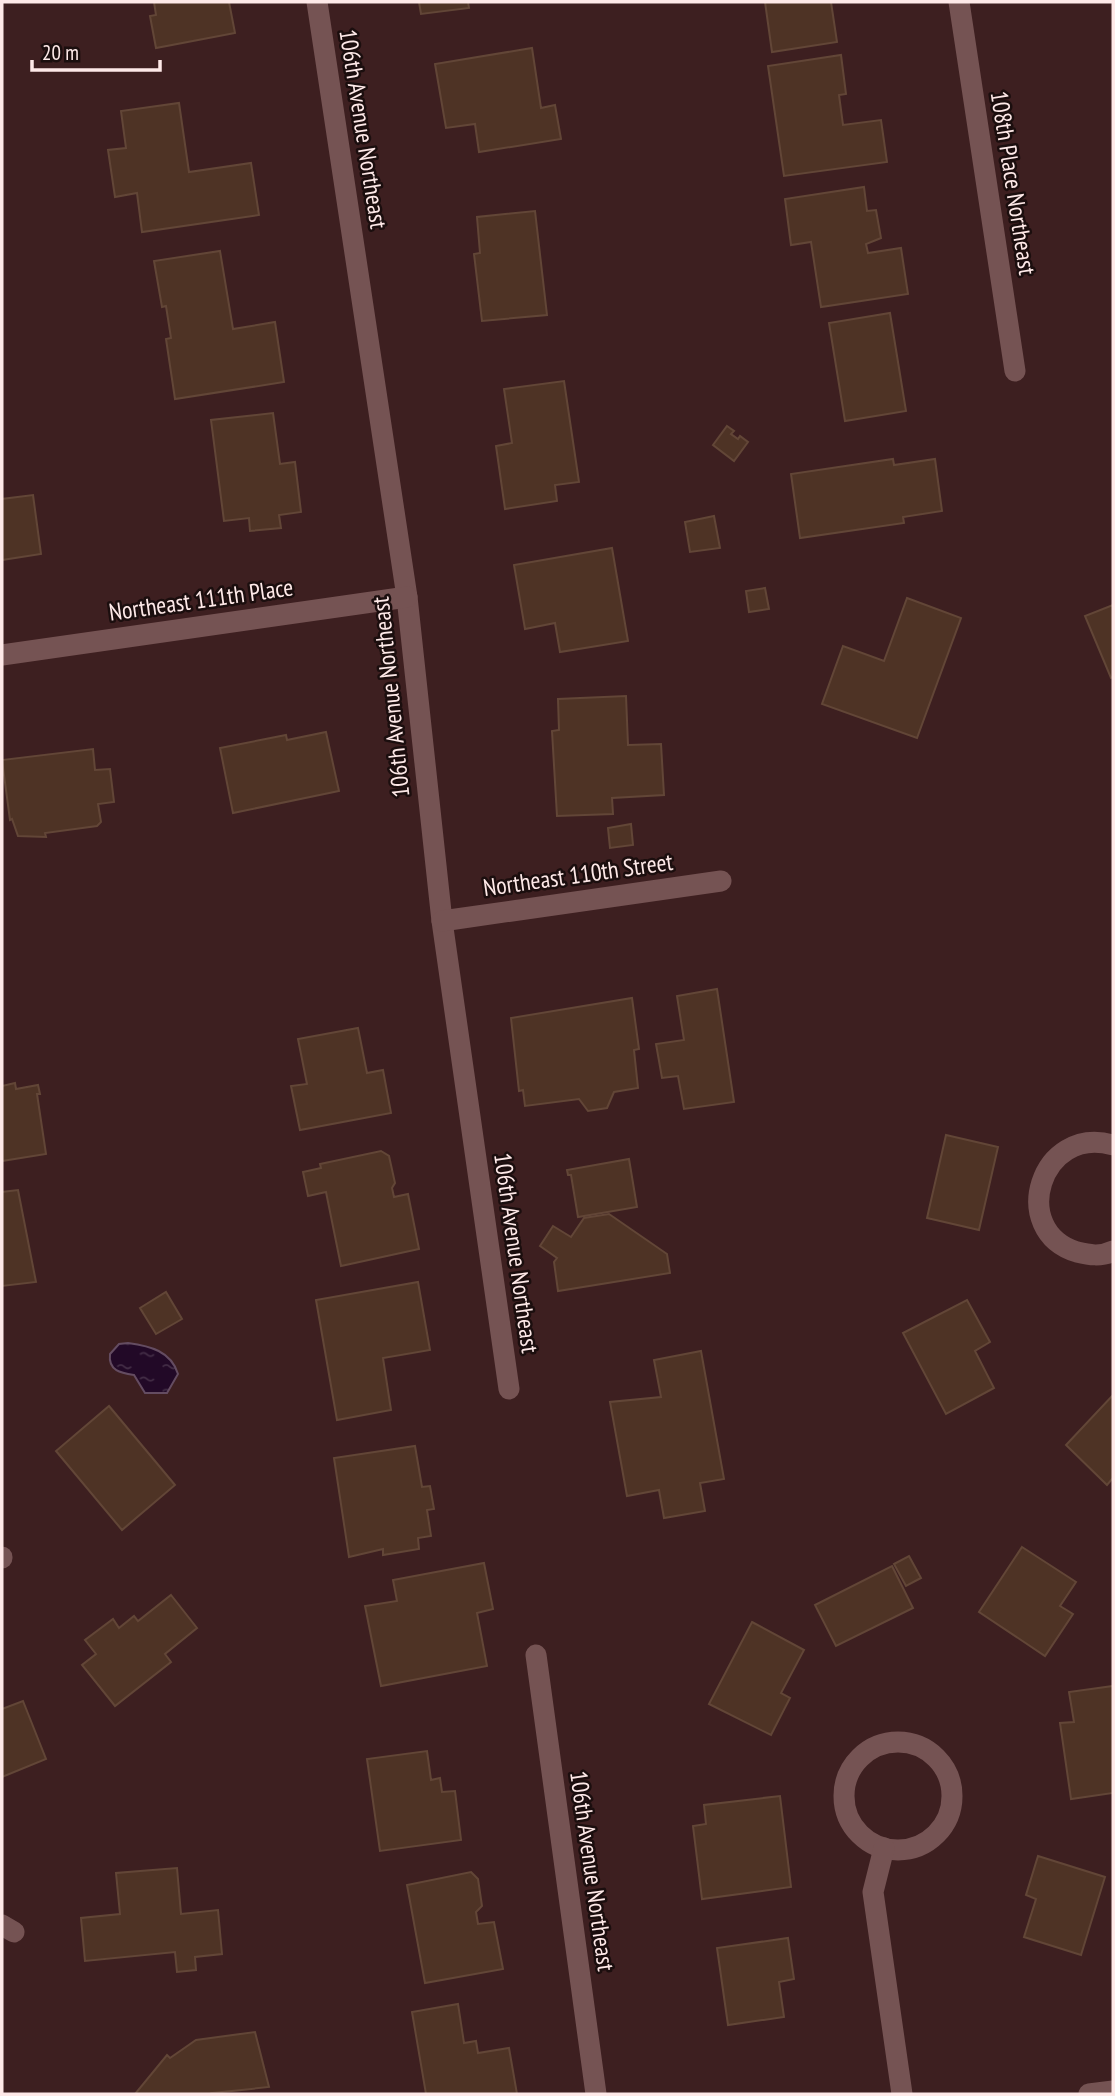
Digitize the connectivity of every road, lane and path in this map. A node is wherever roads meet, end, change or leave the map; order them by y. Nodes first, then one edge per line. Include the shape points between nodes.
1 (317, 2) edge
2 (959, 2) edge
3 (1015, 372) dead end
4 (407, 597) junction
5 (2, 655) edge
6 (721, 881) dead end
7 (442, 921) junction
8 (1113, 1145) edge
9 (1113, 1251) edge
10 (509, 1388) dead end
11 (536, 1655) dead end
12 (884, 1848) junction
13 (1113, 2091) edge
14 (596, 2094) edge
15 (901, 2094) edge
16 (1089, 2094) edge

1 - 4 street, 106th Avenue Northeast
2 - 3 street, 108th Place Northeast
4 - 5 street, Northeast 111th Place
4 - 7 street, 106th Avenue Northeast
6 - 7 street, Northeast 110th Street
7 - 10 street, 106th Avenue Northeast
8 - 9 street via 1082,1143 1063,1151 1040,1183 1038,1202 1054,1238 1070,1250 1089,1255
11 - 14 street, 106th Avenue Northeast
12 - 12 street via 903,1850 929,1840 948,1818 953,1800 943,1764 912,1742 874,1746 859,1757 843,1791 853,1828
12 - 15 street via 873,1892
13 - 16 street

